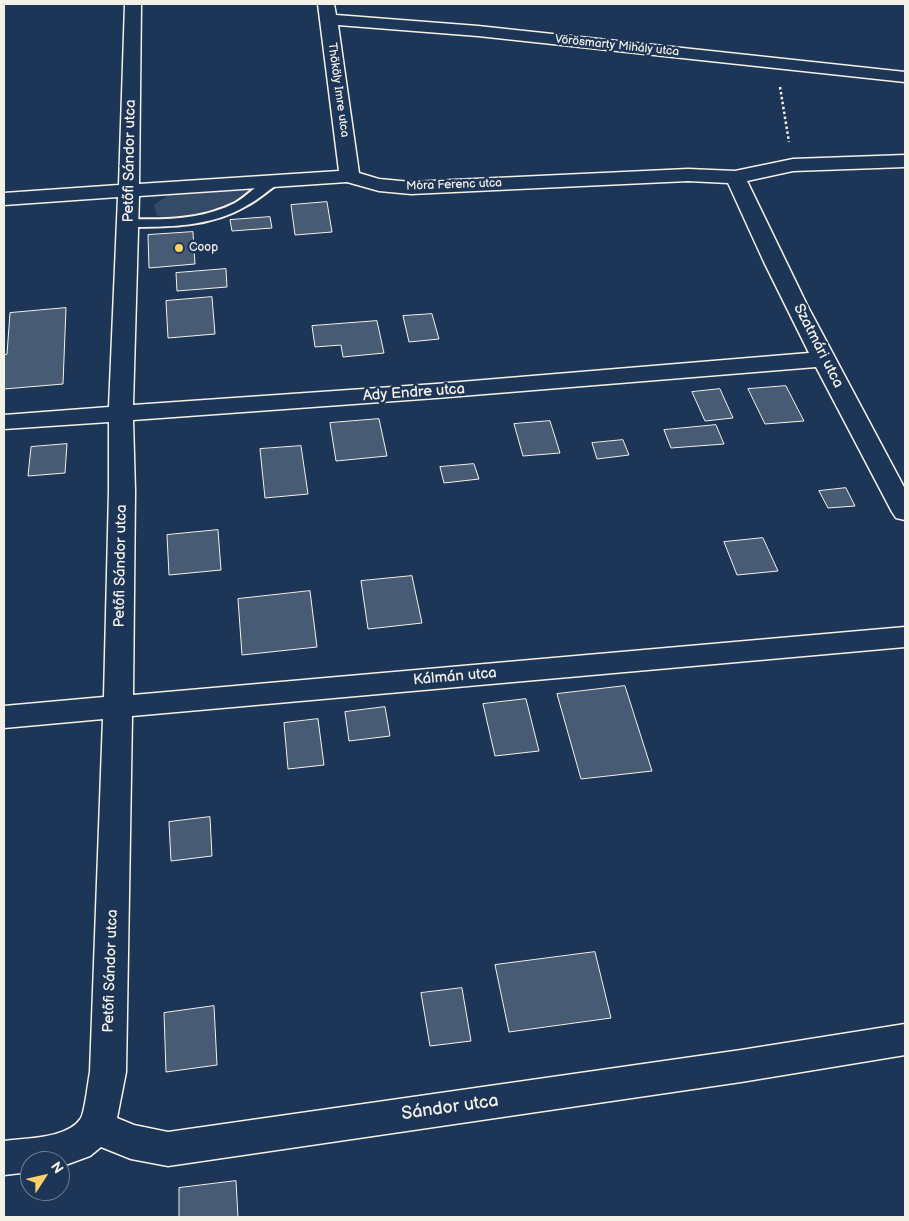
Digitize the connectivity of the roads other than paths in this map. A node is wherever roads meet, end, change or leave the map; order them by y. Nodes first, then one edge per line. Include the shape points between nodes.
1 (133, 4) edge
2 (327, 12) edge
3 (905, 77) edge
4 (905, 161) edge
5 (350, 176) junction
6 (735, 177) junction
7 (274, 181) junction
8 (128, 190) junction
9 (4, 198) edge
10 (128, 223) junction
11 (825, 359) junction
12 (121, 414) junction
13 (4, 422) edge
14 (905, 512) edge
15 (905, 637) edge
16 (118, 707) junction
17 (4, 717) edge
18 (905, 1040) edge
19 (97, 1127) junction
20 (4, 1158) edge

1 - 8 street, Petőfi Sándor utca
2 - 3 street, Vörösmarty Mihály utca
2 - 5 street, Thököly Imre utca
4 - 6 street, Móra Ferenc utca via 793,165
5 - 6 street, Móra Ferenc utca via 386,187 411,188 688,174
5 - 7 street, Móra Ferenc utca
6 - 11 street, Szatmári utca via 751,215
7 - 8 street, Móra Ferenc utca
7 - 10 lane via 241,204 194,221
8 - 9 street, Móra Ferenc utca
8 - 10 street, Petőfi Sándor utca
10 - 12 street, Petőfi Sándor utca
11 - 12 street, Ady Endre utca
11 - 14 street, Szatmári utca
12 - 13 street, Ady Endre utca
12 - 16 street, Petőfi Sándor utca
15 - 16 street, Kálmán utca
16 - 17 street, Kálmán utca
16 - 19 street, Petőfi Sándor utca via 108,1072
18 - 19 street, Sándor utca via 168,1149 131,1142
19 - 20 street via 77,1144 49,1153

